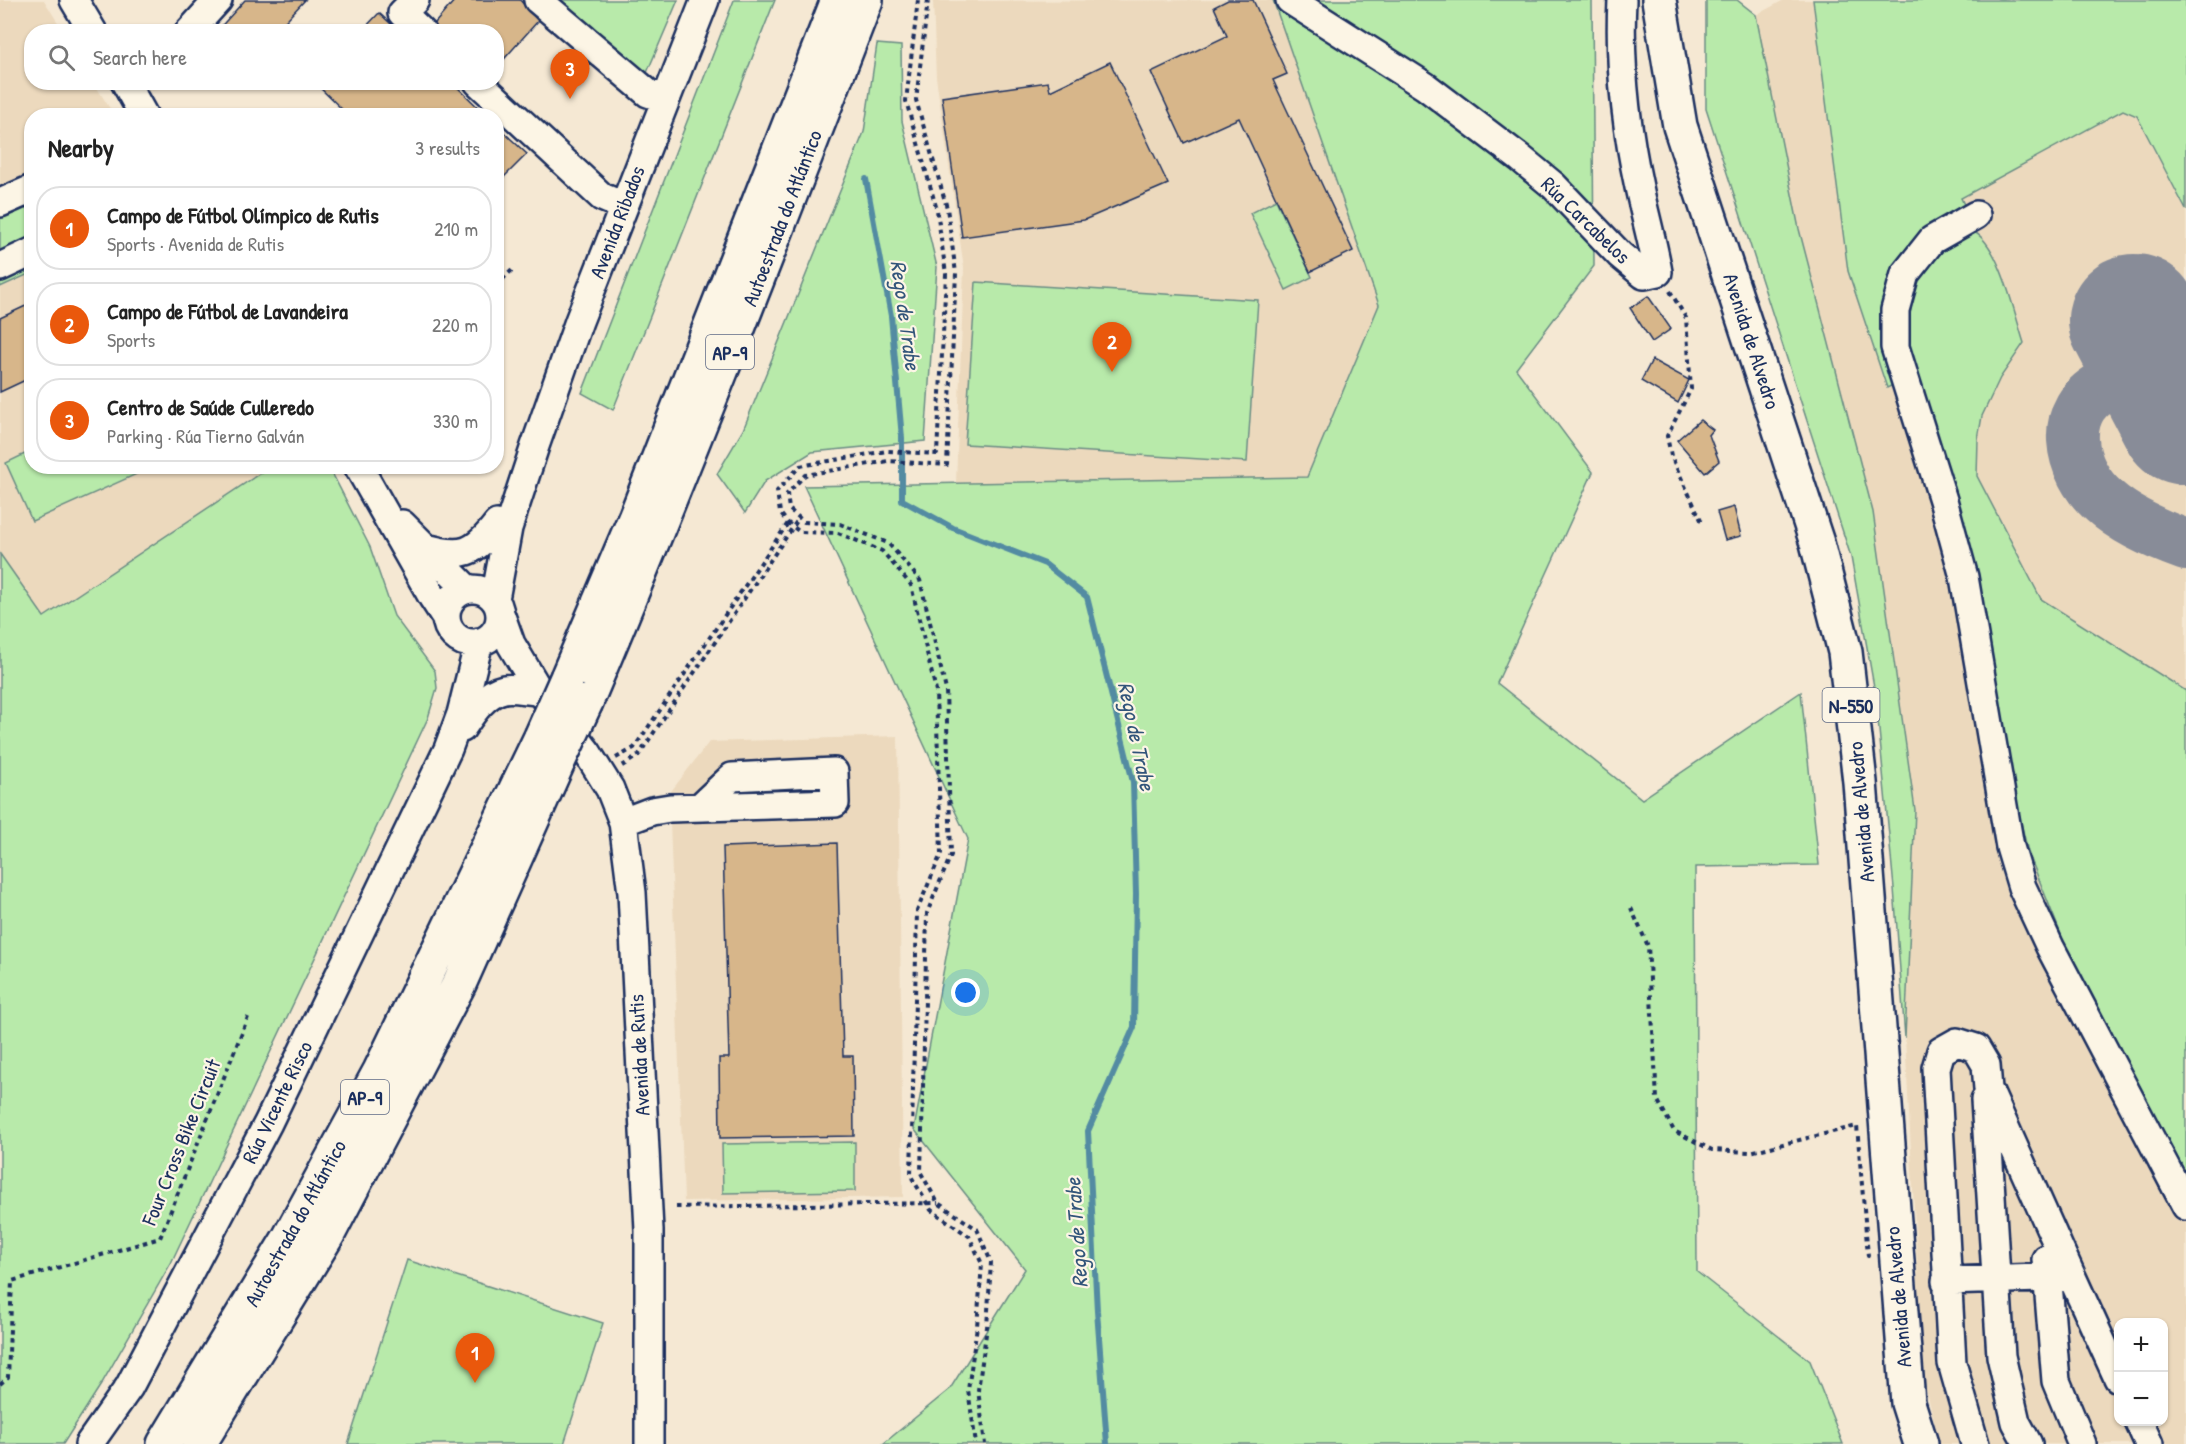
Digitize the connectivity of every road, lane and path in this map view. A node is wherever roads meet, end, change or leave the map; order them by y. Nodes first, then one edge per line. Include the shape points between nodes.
1 (74, 0) edge
2 (218, 0) edge
3 (415, 0) edge
4 (538, 0) edge
5 (705, 0) edge
6 (838, 0) edge
7 (866, 0) edge
8 (918, 0) edge
9 (928, 0) edge
10 (1290, 0) edge
11 (1622, 0) edge
12 (1659, 0) edge
13 (1670, 0) edge
14 (88, 24) edge
15 (196, 24) edge
16 (414, 24) edge
17 (1663, 32) junction
18 (131, 90) edge
19 (487, 90) edge
20 (665, 99) junction
21 (140, 108) edge
22 (506, 124) dead end
23 (563, 161) junction
24 (24, 192) edge
25 (0, 203) edge
26 (623, 206) junction
27 (1976, 215) dead end
28 (24, 256) edge
29 (0, 267) edge
30 (513, 268) dead end
31 (1658, 272) junction
32 (504, 278) edge
33 (535, 446) junction
34 (363, 474) edge
35 (381, 504) junction
36 (799, 518) junction
37 (1702, 522) dead end
38 (497, 524) junction
39 (790, 525) junction
40 (426, 548) junction
41 (484, 598) junction
42 (466, 635) junction
43 (564, 690) junction
44 (550, 748) junction
45 (448, 750) junction
46 (605, 766) junction
47 (700, 807) dead end
48 (623, 822) junction
49 (1631, 909) dead end
50 (248, 1017) dead end
51 (1988, 1089) junction
52 (926, 1203) junction
53 (938, 1203) junction
54 (2186, 1206) edge
55 (676, 1207) dead end
56 (1894, 1256) junction
57 (2059, 1277) junction
58 (1995, 1278) junction
59 (1946, 1281) junction
60 (2114, 1372) edge
61 (0, 1384) edge
62 (1908, 1402) junction
63 (2141, 1426) edge
64 (89, 1444) edge
65 (164, 1444) edge
66 (200, 1444) edge
67 (649, 1444) edge
68 (976, 1444) edge
69 (986, 1444) edge
70 (1902, 1444) edge
71 (1921, 1444) edge
72 (1975, 1444) edge
73 (2028, 1444) edge
74 (2082, 1444) edge
75 (2149, 1444) edge

1 - 14 street
2 - 15 street
3 - 16 street via 402,13
4 - 20 street via 648,93
5 - 20 street, Avenida Ribados
6 - 43 highway, Autoestrada do Atlántico / AP-9
7 - 43 highway, Autoestrada do Atlántico / AP-9 via 717,385
8 - 39 path via 906,101 937,210 946,273 937,454 887,451 800,466 777,491 780,513
9 - 36 path via 916,100 947,208 956,273 947,465 888,461 804,475 788,494 789,509
10 - 31 street, Rúa Carcabelos via 1425,86 1554,186 1644,275
11 - 31 street, Rúa Carcabelos via 1620,31 1626,99 1638,185
12 - 17 highway, Avenida de Alvedro / N-550
13 - 17 highway, Avenida de Alvedro / N-550
17 - 56 highway, Avenida de Alvedro / N-550 via 1680,126 1817,543 1845,652 1860,782
18 - 21 street
19 - 23 street
20 - 26 street, Avenida Ribados
22 - 23 street via 543,157
23 - 26 street via 602,197
24 - 25 street
26 - 33 street, Avenida Ribados
27 - 54 street via 1932,240 1905,274 1895,310 1895,347 1964,577 2010,847 2022,887
28 - 29 street
30 - 32 path
31 - 37 path via 1686,318 1691,389 1667,436 1671,456
33 - 38 street, Avenida Ribados
33 - 41 street, Avenida Ribados
34 - 35 street, Avenida de Rutis
35 - 40 street, Avenida de Rutis
35 - 42 street, Avenida de Rutis via 433,598
36 - 39 path
36 - 53 path via 804,522 840,524 888,543 920,580 946,690 951,855 927,913 921,1173
38 - 40 street via 481,545 467,552 449,555
38 - 41 street, Avenida Ribados
39 - 46 path via 634,748
39 - 46 path via 638,756
39 - 52 path via 800,532 838,533 882,551 911,585 936,691 941,854 917,911 911,1176
40 - 41 street, Avenida de Rutis
41 - 42 street via 495,632
41 - 42 street via 452,600
41 - 43 street, Avenida de Rutis via 511,644
42 - 43 street, Avenida de Rutis
42 - 45 street, Rúa Vicente Risco
43 - 44 highway, AP-9, bridge
43 - 45 street via 505,689 473,711
43 - 46 street, Avenida de Rutis via 587,752
44 - 65 highway, Autoestrada do Atlántico / AP-9 via 289,1238
44 - 66 highway, Autoestrada do Atlántico / AP-9 via 459,984 333,1224
45 - 64 street, Rúa Vicente Risco via 268,1124 129,1387
46 - 48 street, Avenida de Rutis
47 - 48 street via 652,811
48 - 67 street, Avenida de Rutis via 632,893 649,1230
49 - 56 path via 1648,946 1657,1099 1674,1131 1712,1150 1750,1152 1857,1126 1868,1256
50 - 61 path, Four Cross Bike Circuit via 160,1238 12,1281 8,1377
51 - 57 street via 2043,1215
51 - 58 street via 1984,1102
51 - 59 street via 1986,1065 1976,1048 1957,1042 1941,1050 1936,1068
52 - 53 path
52 - 55 path
52 - 68 path via 969,1236 982,1264 968,1390
53 - 69 path via 977,1229 992,1262 978,1390
56 - 62 highway, Avenida de Alvedro / N-550
57 - 58 street
57 - 60 street
57 - 74 street via 2056,1381
58 - 59 street
58 - 73 street via 2001,1356 2016,1422
59 - 72 street via 1952,1363
62 - 70 highway, Avenida de Alvedro / N-550
62 - 71 highway, Avenida de Alvedro / N-550
63 - 75 street

